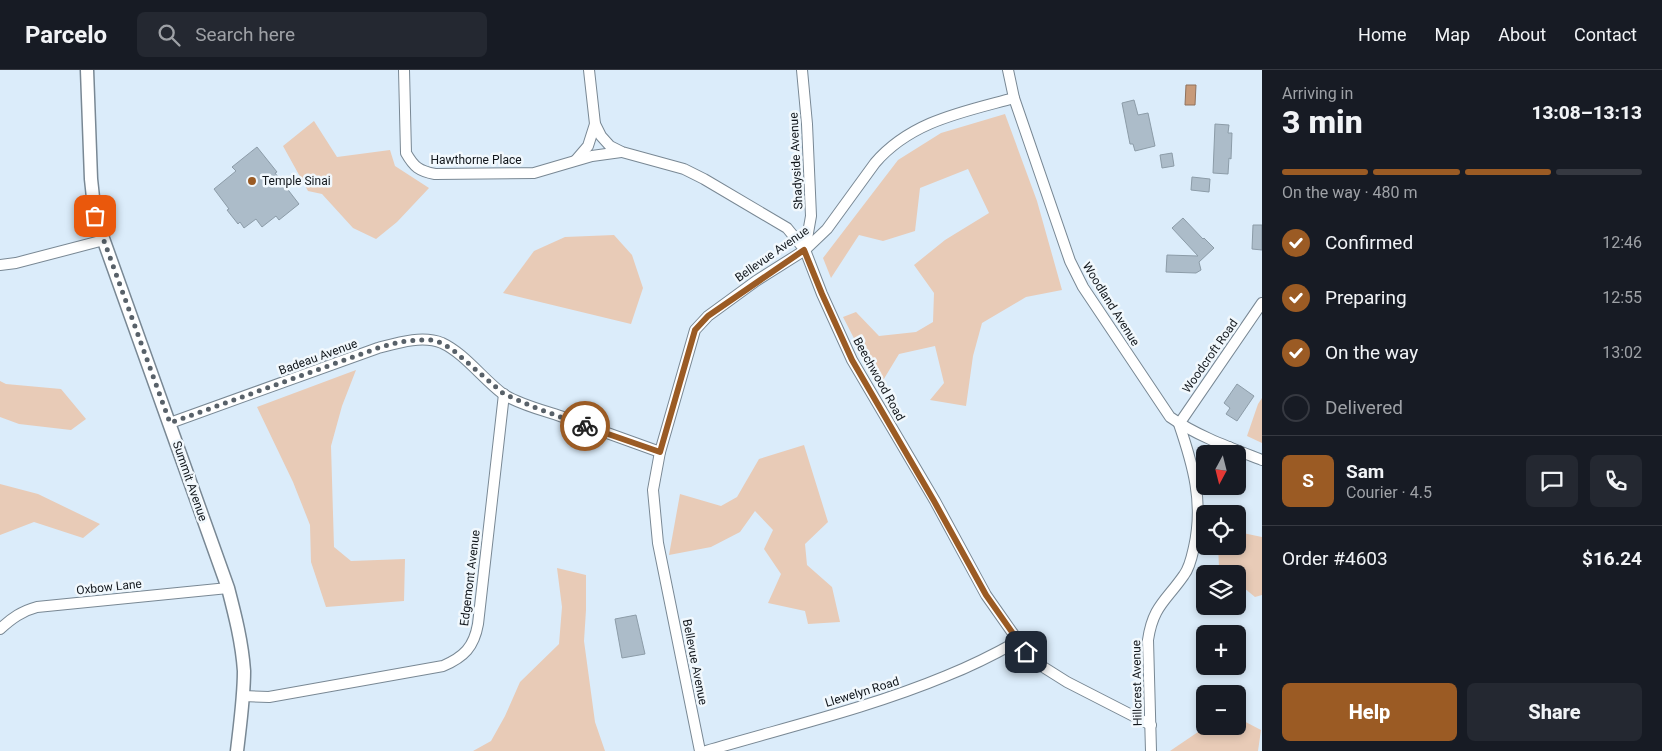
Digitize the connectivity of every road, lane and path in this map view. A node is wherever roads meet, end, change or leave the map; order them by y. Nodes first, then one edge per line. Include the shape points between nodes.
1 (87, 70) edge
2 (404, 70) edge
3 (589, 70) edge
4 (802, 70) edge
5 (1008, 70) edge
6 (1014, 98) junction
7 (595, 124) junction
8 (622, 152) junction
9 (576, 160) junction
10 (104, 240) junction
11 (804, 250) junction
12 (0, 265) edge
13 (1262, 303) edge
14 (504, 394) junction
15 (170, 423) junction
16 (1179, 424) junction
17 (1225, 445) edge
18 (660, 452) junction
19 (1246, 454) edge
20 (1262, 460) edge
21 (1196, 474) edge
22 (1194, 477) junction
23 (228, 588) junction
24 (0, 629) edge
25 (1018, 641) junction
26 (243, 696) junction
27 (1151, 725) junction
28 (237, 751) edge
29 (700, 751) edge
30 (706, 751) edge
31 (1151, 751) edge

1 - 10 street, Summit Avenue via 91,180 95,216
2 - 9 street, Hawthorne Place via 406,152 422,171 435,174 534,173
3 - 7 street, Beechwood Road
4 - 11 street, Shadyside Avenue via 811,216
5 - 6 street, Woodland Avenue
6 - 11 street, Bellevue Avenue via 926,124 902,138 883,154 836,219
6 - 16 street, Woodland Avenue via 1070,261 1083,287 1164,409
7 - 8 street, Beechwood Road via 610,146
7 - 9 street via 588,146
8 - 9 street, Hawthorne Place
8 - 11 street, Beechwood Road via 684,169 704,179 787,228
10 - 12 street via 16,264
10 - 15 street, Summit Avenue
11 - 18 street, Bellevue Avenue via 708,316 695,330
11 - 25 street, Beechwood Road via 852,360 986,595
13 - 16 street, Woodcroft Road
14 - 15 street, Badeau Avenue via 442,343 417,340 378,348
14 - 18 street, Badeau Avenue
14 - 26 street, Edgemont Avenue via 478,624 465,654 443,666 269,697
15 - 23 street, Summit Avenue
16 - 17 street, Woodland Avenue
16 - 22 street, Hillcrest Avenue
18 - 29 street, Bellevue Avenue via 653,490 658,543
19 - 20 street, Woodland Avenue
21 - 22 street
22 - 27 street, Hillcrest Avenue via 1199,512 1191,562 1150,623
23 - 24 street, Oxbow Lane via 37,607 12,618
23 - 26 street, Summit Avenue via 241,643
25 - 27 street, Beechwood Road via 1040,666
25 - 30 street, Llewelyn Road via 976,663 905,692
26 - 28 street, Summit Avenue
27 - 31 street, Hillcrest Avenue

